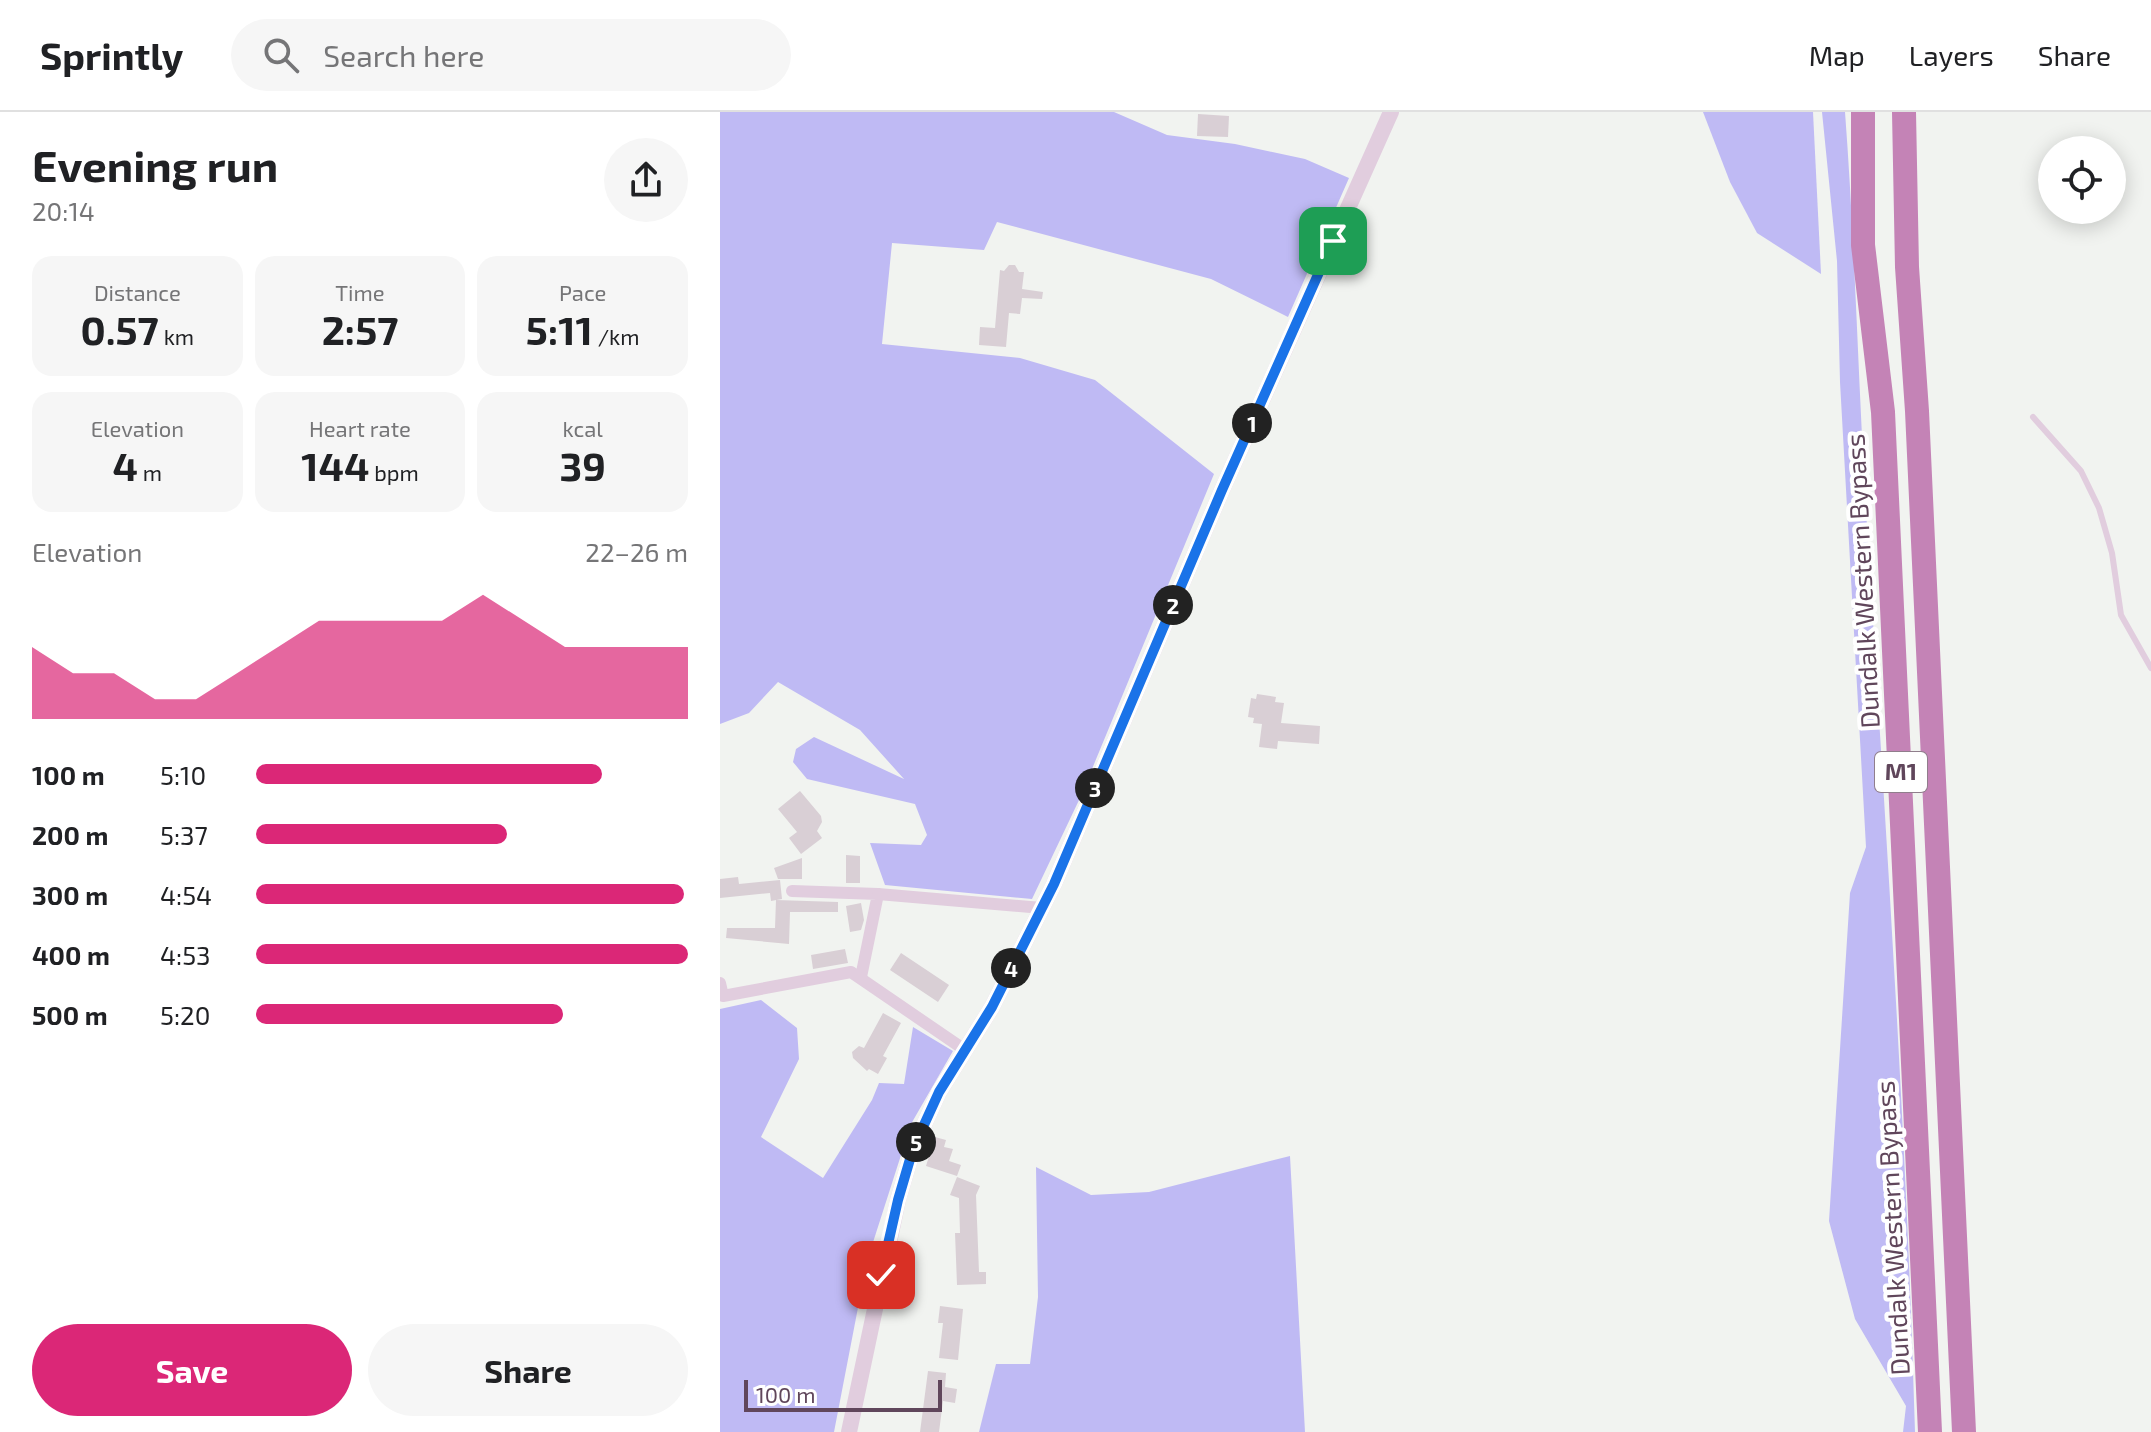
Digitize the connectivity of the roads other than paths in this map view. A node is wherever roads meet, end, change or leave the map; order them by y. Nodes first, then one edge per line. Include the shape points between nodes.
1 (1391, 112) edge
2 (1863, 112) edge
3 (1904, 112) edge
4 (2033, 417) dead end
5 (2151, 668) edge
6 (792, 891) dead end
7 (878, 894) junction
8 (1042, 908) junction
9 (861, 977) junction
10 (720, 983) edge
11 (965, 1050) junction
12 (849, 1432) edge
13 (1930, 1432) edge
14 (1964, 1432) edge

1 - 8 street
2 - 13 highway, Dundalk Western Bypass / M1 via 1863,245 1883,412
3 - 14 highway, M1 via 1907,267
4 - 5 lane via 2081,471 2099,508 2121,615
6 - 7 street
7 - 8 street
7 - 9 street
8 - 11 street
9 - 10 street via 851,972 723,996
9 - 11 street
11 - 12 street via 913,1149

